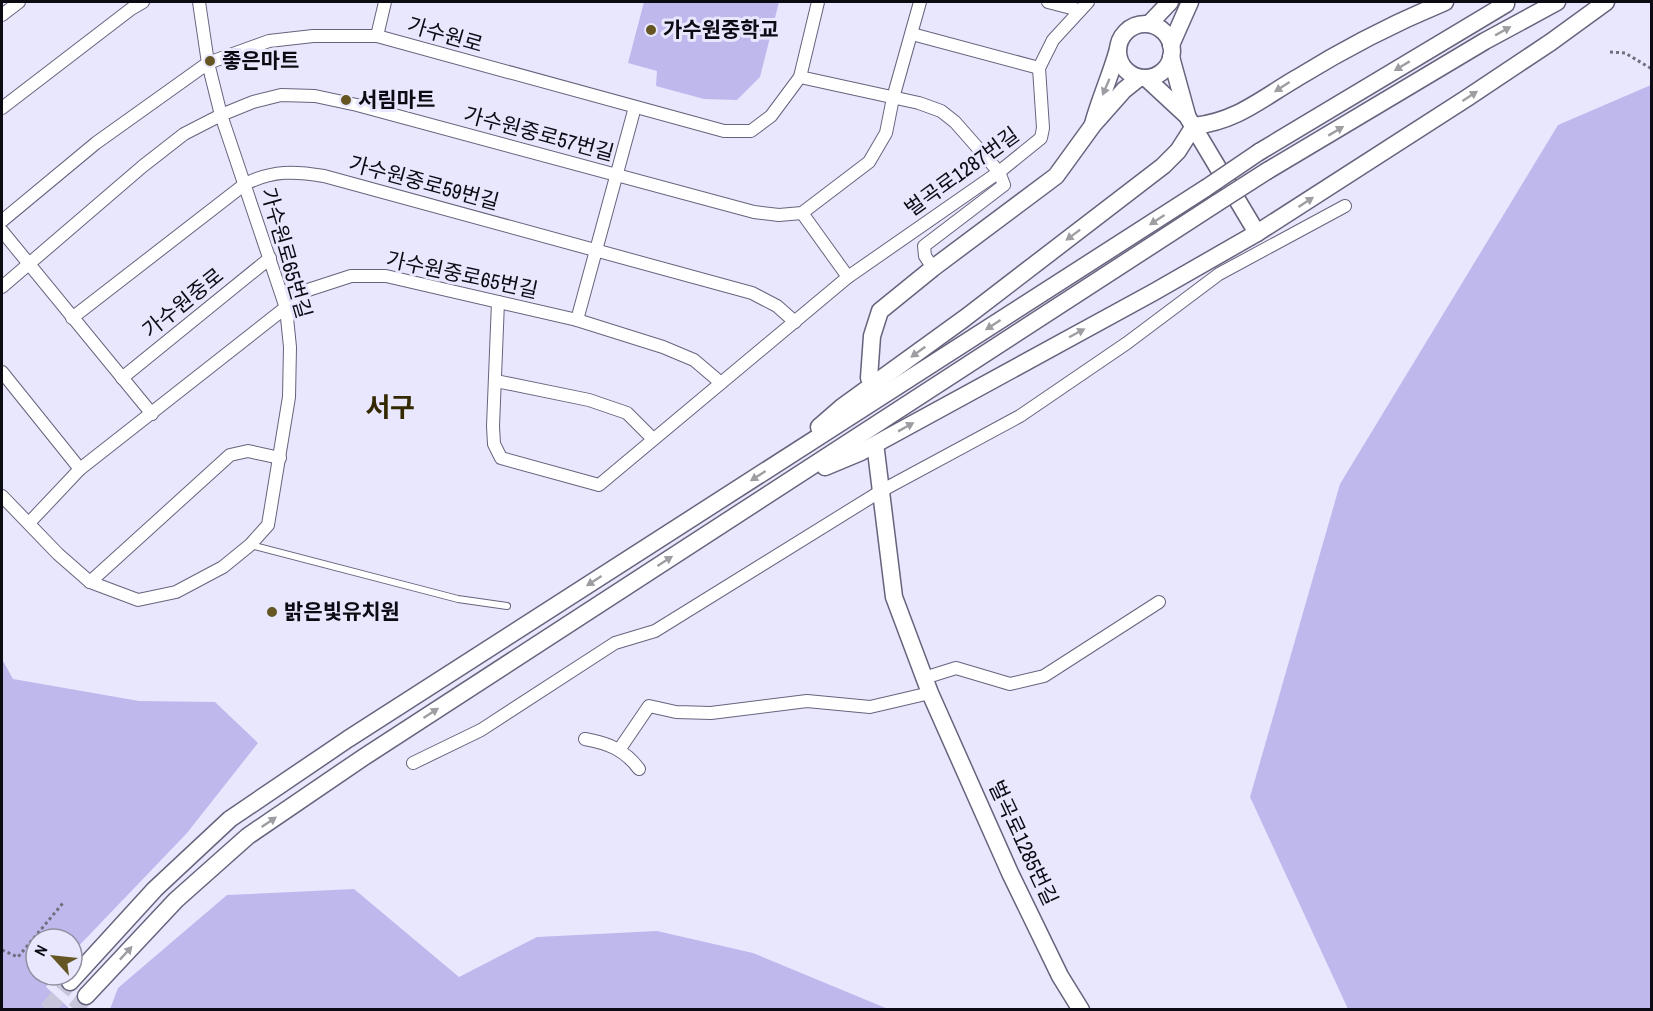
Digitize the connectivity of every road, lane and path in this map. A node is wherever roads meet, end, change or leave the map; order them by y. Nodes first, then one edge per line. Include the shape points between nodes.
1 (19, 2) edge
2 (143, 2) edge
3 (199, 2) edge
4 (385, 2) edge
5 (818, 2) edge
6 (920, 2) edge
7 (1048, 2) edge
8 (1170, 2) edge
9 (1190, 2) edge
10 (1445, 2) edge
11 (1557, 2) edge
12 (1606, 2) edge
13 (1508, 3) edge
14 (1084, 6) edge
15 (2, 15) edge
16 (1149, 24) junction
17 (912, 34) junction
18 (377, 36) junction
19 (1118, 48) junction
20 (1171, 51) junction
21 (1610, 52) dead end
22 (208, 63) junction
23 (1039, 68) junction
24 (1652, 69) edge
25 (800, 77) junction
26 (1143, 78) junction
27 (893, 98) junction
28 (635, 107) junction
29 (2, 108) edge
30 (221, 115) junction
31 (1190, 121) junction
32 (1093, 125) junction
33 (999, 172) junction
34 (616, 176) junction
35 (245, 184) junction
36 (1345, 206) dead end
37 (802, 213) junction
38 (2, 221) edge
39 (2, 231) edge
40 (1257, 233) junction
41 (596, 250) junction
42 (270, 258) junction
43 (30, 263) junction
44 (933, 268) junction
45 (848, 277) junction
46 (2, 287) edge
47 (498, 302) junction
48 (286, 308) junction
49 (72, 318) junction
50 (578, 320) junction
51 (795, 322) junction
52 (2, 372) edge
53 (122, 378) junction
54 (869, 378) dead end
55 (496, 381) junction
56 (721, 383) junction
57 (152, 414) junction
58 (653, 439) junction
59 (876, 451) dead end
60 (280, 458) junction
61 (781, 461) junction
62 (80, 469) junction
63 (777, 489) junction
64 (881, 491) junction
65 (2, 496) edge
66 (29, 523) junction
67 (250, 545) junction
68 (90, 582) junction
69 (1160, 602) dead end
70 (507, 606) dead end
71 (927, 685) junction
72 (585, 739) dead end
73 (619, 750) junction
74 (413, 763) dead end
75 (639, 769) dead end
76 (63, 903) dead end
77 (2, 950) edge
78 (84, 966) edge
79 (86, 996) tunnel mouth
80 (1081, 1010) edge

1 - 15 street
2 - 29 street
3 - 22 street
4 - 18 street
5 - 25 street, 가수원로
6 - 17 street
7 - 14 street
8 - 16 main road
9 - 20 main road
10 -> 31 main road via 1395,24 1225,120
63 -> 11 main road, bridge via 1267,171
40 -> 12 main road via 1467,98
13 -> 61 main road, bridge via 1259,152
14 - 23 street via 1053,40
16 - 19 main road via 1125,32
16 - 20 main road via 1163,31
17 - 23 street
17 - 27 street
18 - 22 street, 가수원로 via 269,41
18 - 28 street, 가수원로
19 - 26 main road via 1125,70
19 -> 32 main road
20 - 26 main road via 1165,70
20 - 31 main road
21 - 24 path via 1625,53
22 - 30 street, 가수원로65번길
22 - 38 street, 가수원로 via 96,143
23 - 33 street, 벌곡로1287번길 via 1041,138
25 - 27 street
25 - 28 street, 가수원로 via 771,116 751,130 724,131
26 - 31 main road
26 - 32 main road via 1124,90
27 - 33 street via 941,111
27 - 37 street via 886,133 869,162
28 - 34 street
30 - 34 street, 가수원중로57번길 via 281,95 315,96
30 - 35 street, 가수원로65번길
30 - 43 street, 가수원중로57번길 via 184,135 143,166
31 - 40 main road
31 -> 61 main road via 1178,151 1163,166 965,318 842,406
32 - 44 main road via 1056,176
33 - 44 street via 1004,185 924,246
33 - 45 street, 벌곡로1287번길
34 - 37 street, 가수원중로57번길 via 754,212
34 - 41 street
35 - 41 street, 가수원중로59번길 via 275,173 297,171 324,176
35 - 42 street, 가수원로65번길
35 - 49 street, 가수원중로59번길
36 - 64 street via 1219,274 1020,416
37 - 45 street
39 - 43 street
63 -> 40 main road via 861,452
41 - 50 street
41 - 51 street, 가수원중로59번길 via 752,293 777,306
42 - 48 street, 가수원로65번길
42 - 53 street, 가수원중로
43 - 46 street, 가수원중로57번길
43 - 49 street
44 - 54 main road via 880,311 872,336
45 - 51 street, 벌곡로1287번길
47 - 48 street, 가수원중로65번길 via 386,276 351,276 308,291
47 - 50 street, 가수원중로65번길
47 - 55 street, 벌곡로1287번길
48 - 57 street, 가수원중로65번길
48 - 60 street, 가수원로65번길 via 289,397
49 - 53 street
50 - 56 street, 가수원중로65번길 via 694,360
51 - 56 street, 벌곡로1287번길
52 - 62 street
53 - 57 street
55 - 58 street via 589,400 627,413
55 - 58 street, 벌곡로1287번길 via 494,444 501,458 599,485
56 - 58 street, 벌곡로1287번길
57 - 62 street
59 - 64 main road, 벌곡로1285번길
60 - 67 street, 가수원로65번길 via 268,525
60 - 68 street via 248,451 230,455
61 -> 78 main road via 230,819 155,889
62 - 66 street
79 -> 63 main road via 176,900 248,836
64 - 71 main road, 벌곡로1285번길 via 894,597
64 - 74 street via 655,631 615,643 482,730
65 - 66 street, 가수원로65번길
66 - 68 street, 가수원로65번길
67 - 68 street, 가수원로65번길 via 223,567 176,592 138,600
67 - 70 lane via 458,599
69 - 71 street via 1044,676 1010,684 956,668
71 - 73 street via 870,707 807,701 711,713 649,706
71 - 80 main road, 벌곡로1285번길 via 1010,873 1060,976
72 - 73 street
73 - 75 street
76 - 77 path via 18,957

